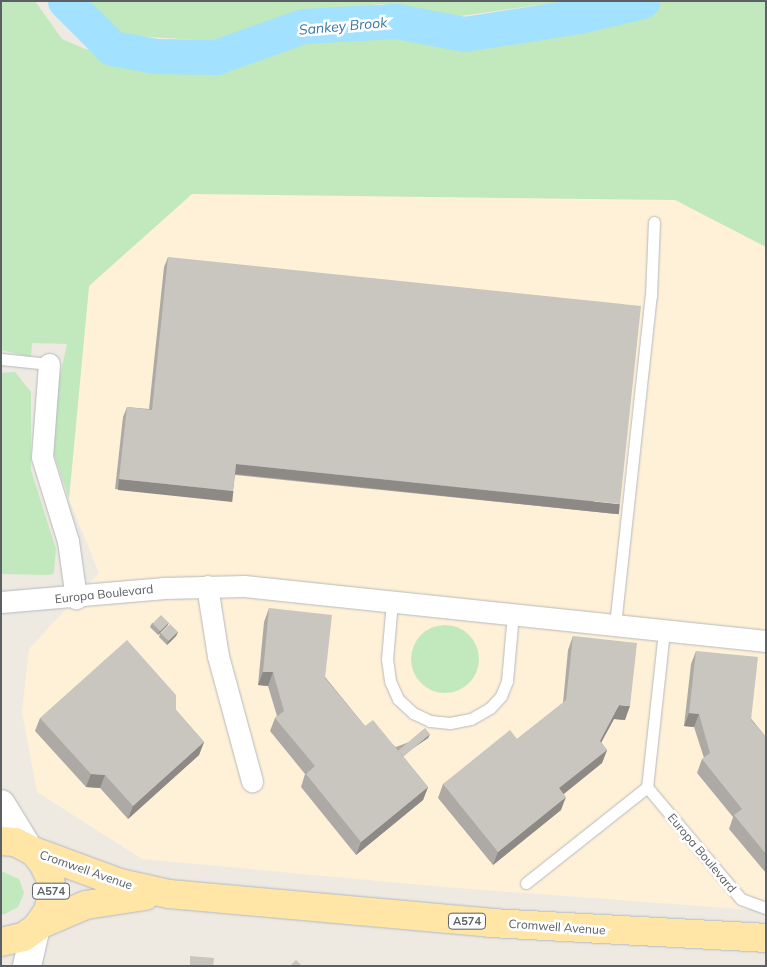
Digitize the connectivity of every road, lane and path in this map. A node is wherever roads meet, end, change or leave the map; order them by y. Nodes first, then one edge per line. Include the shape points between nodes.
1 (654, 222) dead end
2 (1, 359) edge
3 (49, 364) joint
4 (207, 586) junction
5 (76, 598) junction
6 (392, 601) junction
7 (1, 602) edge
8 (513, 614) junction
9 (615, 625) junction
10 (664, 632) junction
11 (766, 642) edge
12 (252, 781) dead end
13 (647, 786) junction
14 (1, 804) edge
15 (1, 841) edge
16 (30, 850) junction
17 (526, 883) dead end
18 (169, 894) junction
19 (766, 908) edge
20 (38, 926) junction
21 (766, 938) edge
22 (1, 942) edge
23 (27, 966) edge

1 - 9 lane via 651,296
2 - 3 lane
3 - 5 street via 42,457 68,542
4 - 5 street, Europa Boulevard
4 - 6 street, Europa Boulevard via 285,589
4 - 12 street via 218,656
5 - 7 street, Europa Boulevard
6 - 8 street, Europa Boulevard
6 - 8 lane via 387,659 390,681 398,699 413,713 430,721 450,723 471,719 490,708 501,696 507,681
8 - 9 street, Europa Boulevard
9 - 10 street, Europa Boulevard
10 - 11 street, Europa Boulevard
10 - 13 lane
13 - 17 lane
13 - 19 lane, Europa Boulevard via 741,899
14 - 16 street
15 - 16 main road, A574
16 - 18 main road, Cromwell Avenue / A574 via 120,883
16 - 20 main road, A574 via 44,863 52,895 48,911
18 - 20 main road, Cromwell Avenue / A574 via 86,905
18 - 21 main road, Cromwell Avenue / A574 via 491,923
20 - 22 main road, A574 via 24,937
20 - 23 street

